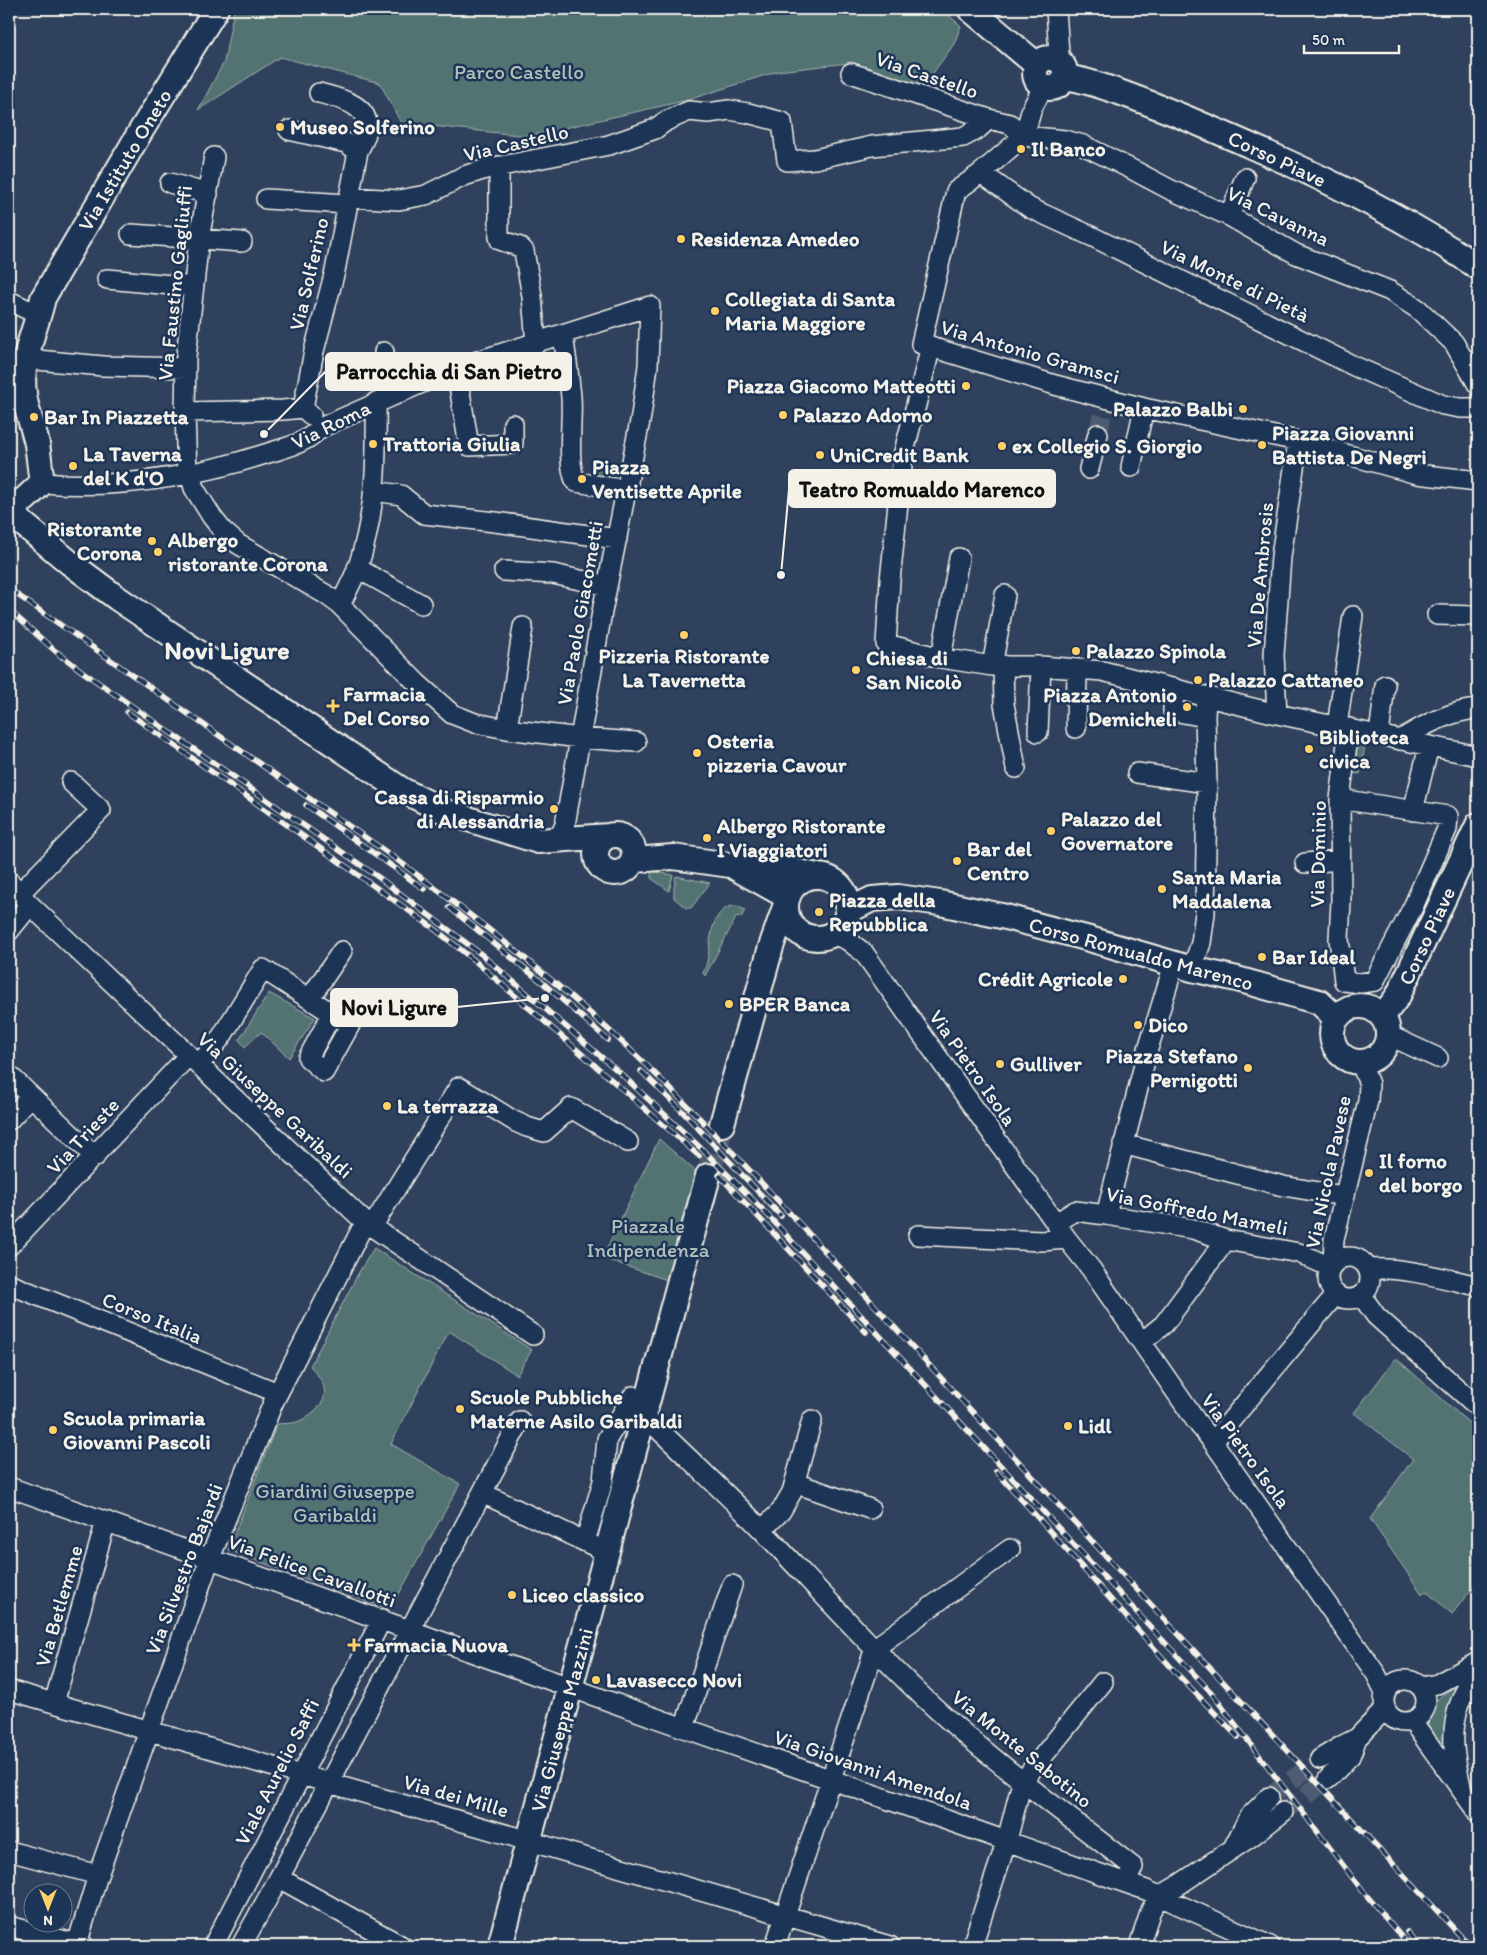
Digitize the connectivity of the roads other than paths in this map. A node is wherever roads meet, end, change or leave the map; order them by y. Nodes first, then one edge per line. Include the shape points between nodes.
1 (216, 9) edge
2 (970, 9) edge
3 (1056, 9) edge
4 (1051, 72) junction
5 (851, 73) dead end
6 (319, 94) dead end
7 (989, 119) junction
8 (289, 130) dead end
9 (1024, 136) junction
10 (358, 151) junction
11 (214, 157) dead end
12 (499, 166) junction
13 (981, 173) junction
14 (1245, 178) dead end
15 (170, 183) dead end
16 (266, 199) dead end
17 (212, 200) junction
18 (348, 201) junction
19 (1229, 216) junction
20 (131, 234) dead end
21 (199, 239) junction
22 (242, 242) dead end
23 (1478, 267) edge
24 (107, 279) dead end
25 (194, 287) junction
26 (9, 302) edge
27 (650, 306) joint
28 (39, 315) junction
29 (563, 335) junction
30 (536, 344) junction
31 (926, 345) junction
32 (384, 352) dead end
33 (26, 359) junction
34 (186, 368) junction
35 (456, 368) junction
36 (1478, 385) edge
37 (381, 400) junction
38 (303, 408) junction
39 (1144, 408) junction
40 (1478, 408) edge
41 (185, 412) junction
42 (513, 424) dead end
43 (320, 428) junction
44 (1098, 434) tunnel mouth
45 (1298, 441) junction
46 (1132, 467) dead end
47 (1089, 469) dead end
48 (188, 475) junction
49 (1478, 481) edge
50 (42, 482) junction
51 (626, 490) junction
52 (375, 492) junction
53 (9, 511) edge
54 (616, 539) junction
55 (959, 558) dead end
56 (357, 568) junction
57 (504, 571) dead end
58 (607, 586) junction
59 (1005, 595) dead end
60 (421, 604) dead end
61 (340, 605) junction
62 (1437, 615) dead end
63 (1353, 616) dead end
64 (1478, 616) edge
65 (523, 626) dead end
66 (941, 658) junction
67 (997, 666) junction
68 (1041, 666) junction
69 (1076, 669) junction
70 (1385, 685) dead end
71 (1174, 688) junction
72 (1206, 697) junction
73 (1478, 709) edge
74 (1277, 714) junction
75 (1205, 717) junction
76 (1343, 727) junction
77 (1076, 728) dead end
78 (507, 729) junction
79 (1038, 732) dead end
80 (1379, 735) junction
81 (580, 738) junction
82 (1400, 740) junction
83 (636, 742) dead end
84 (1429, 746) junction
85 (1478, 756) edge
86 (1016, 768) dead end
87 (1137, 773) dead end
88 (71, 782) dead end
89 (1207, 783) junction
90 (1340, 799) junction
91 (1413, 811) junction
92 (1478, 824) edge
93 (559, 838) junction
94 (624, 846) junction
95 (597, 858) junction
96 (1340, 860) junction
97 (1305, 863) dead end
98 (730, 865) junction
99 (824, 877) junction
100 (19, 892) edge
101 (787, 901) junction
102 (940, 903) junction
103 (848, 911) junction
104 (10, 927) edge
105 (800, 933) junction
106 (832, 934) junction
107 (342, 951) dead end
108 (769, 958) junction
109 (1183, 966) junction
110 (1344, 981) joint
111 (310, 998) junction
112 (333, 1012) dead end
113 (1336, 1018) junction
114 (1385, 1026) junction
115 (1438, 1058) dead end
116 (194, 1060) junction
117 (1360, 1062) junction
118 (9, 1075) edge
119 (31, 1096) junction
120 (9, 1120) edge
121 (722, 1124) tunnel mouth
122 (628, 1142) dead end
123 (1123, 1144) junction
124 (95, 1157) junction
125 (708, 1176) tunnel mouth
126 (1344, 1196) junction
127 (1106, 1215) junction
128 (1056, 1223) junction
129 (369, 1225) junction
130 (918, 1235) dead end
131 (1067, 1240) junction
132 (1226, 1240) junction
133 (9, 1246) edge
134 (1331, 1266) junction
135 (1369, 1269) junction
136 (9, 1284) edge
137 (1478, 1286) edge
138 (1336, 1294) junction
139 (1361, 1295) junction
140 (533, 1335) dead end
141 (1142, 1342) junction
142 (278, 1393) junction
143 (640, 1407) junction
144 (1478, 1407) edge
145 (812, 1420) dead end
146 (520, 1421) dead end
147 (1213, 1442) junction
148 (795, 1483) junction
149 (9, 1487) edge
150 (482, 1493) junction
151 (870, 1508) dead end
152 (106, 1522) junction
153 (762, 1530) junction
154 (1010, 1549) dead end
155 (210, 1558) junction
156 (732, 1585) dead end
157 (382, 1619) junction
158 (410, 1629) junction
159 (875, 1648) junction
160 (1475, 1664) edge
161 (1103, 1682) dead end
162 (572, 1687) junction
163 (1422, 1687) junction
164 (9, 1690) edge
165 (1385, 1700) junction
166 (54, 1703) junction
167 (1412, 1721) junction
168 (684, 1728) junction
169 (148, 1730) junction
170 (1358, 1738) junction
171 (1320, 1759) tunnel mouth
172 (301, 1774) junction
173 (831, 1779) junction
174 (1328, 1779) tunnel mouth
175 (328, 1782) junction
176 (1022, 1782) junction
177 (1462, 1790) junction
178 (1269, 1797) tunnel mouth
179 (1283, 1812) tunnel mouth
180 (1478, 1813) edge
181 (1007, 1840) junction
182 (529, 1841) junction
183 (1233, 1847) junction
184 (9, 1851) edge
185 (98, 1875) junction
186 (279, 1878) junction
187 (1126, 1883) junction
188 (1160, 1896) junction
189 (787, 1915) junction
190 (9, 1926) edge
191 (80, 1945) edge
192 (213, 1946) edge
193 (241, 1946) edge
194 (402, 1946) edge
195 (500, 1946) edge
196 (776, 1946) edge
197 (890, 1946) edge
198 (972, 1946) edge
199 (1139, 1946) edge
200 (1270, 1946) edge

1 - 28 main road, Via Istituto Oneto via 43,298
2 - 4 main road
3 - 4 street via 1059,54
4 - 9 street via 1032,108
4 - 23 main road, Corso Piave via 1158,106 1258,148 1369,202
5 - 7 street, Via Castello
6 - 10 street, Via Solferino via 355,104 362,112 367,132
7 - 9 street, Via Castello via 1010,124
7 - 12 street, Via Castello via 963,137 872,146 815,159 787,161 782,122 729,110 689,111 655,129 609,145
8 - 10 street via 346,143
9 - 13 street
9 - 19 street, Via Cavanna via 1065,140 1083,146
10 - 18 street, Via Solferino
11 - 17 street, Via Faustino Gagliuffi via 209,181
12 - 18 street, Via Castello via 464,176 426,194 399,200
12 - 30 street via 499,237 524,251
13 - 31 street via 956,191
13 - 40 street, Via Monte di Pietà via 1030,208 1354,366 1443,405
14 - 19 street
15 - 17 street
16 - 18 street, Via Castello
17 - 21 street, Via Faustino Gagliuffi
18 - 38 street, Via Solferino
19 - 36 street, Via Cavanna via 1296,254 1390,291 1418,310 1454,343
20 - 21 street
21 - 22 street
21 - 25 street, Via Faustino Gagliuffi
24 - 25 street
25 - 34 street, Via Faustino Gagliuffi
26 - 28 street
27 - 29 street, Via Roma
27 - 51 street, Via Paolo Giacometti via 648,366
28 - 33 main road, Via Istituto Oneto
29 - 30 street, Via Roma
29 - 51 street via 570,392 573,478 576,482
30 - 35 street, Via Roma
31 - 39 street, Via Antonio Gramsci via 1106,403
31 - 66 street via 903,456 886,644
32 - 37 street
33 - 34 street via 103,366
33 - 50 main road, Via Istituto Oneto via 24,403 36,444
34 - 41 street, Via Faustino Gagliuffi
35 - 37 street, Via Roma
35 - 42 street via 469,446 513,444
37 - 43 street, Via Roma
37 - 52 street
38 - 41 street
38 - 43 street
39 - 45 street, Via Antonio Gramsci
39 - 46 street
41 - 48 street, Via Faustino Gagliuffi
43 - 48 street, Via Roma via 304,442
44 - 47 street
45 - 49 street, Via Antonio Gramsci via 1417,474
45 - 74 street, Via De Ambrosis via 1281,557 1274,655
48 - 50 street, Via Roma via 78,485
48 - 61 street via 212,517 238,544
50 - 53 main road
51 - 54 street, Via Paolo Giacometti
52 - 54 street via 401,495 424,514
52 - 56 street
53 - 93 main road, Corso Romualdo Marenco via 117,598 402,790 446,812 538,841
54 - 58 street, Via Paolo Giacometti
55 - 66 street
56 - 60 street
56 - 61 street
57 - 58 street via 553,574
58 - 81 street, Via Paolo Giacometti
59 - 67 street
61 - 78 street via 452,714 475,723
62 - 64 street
63 - 76 street, Via Dominio
65 - 78 street
66 - 67 street
67 - 68 street
67 - 86 street
68 - 69 street
68 - 79 street
69 - 71 street via 1102,671
69 - 77 street
70 - 80 street
71 - 72 street
71 - 75 street via 1173,711
72 - 74 street
72 - 75 street
73 - 82 street via 1460,710
74 - 76 street
75 - 89 street
76 - 80 street
76 - 90 street, Via Dominio
78 - 81 street
80 - 82 street
81 - 83 street
81 - 93 street, Via Paolo Giacometti via 565,825
82 - 84 street
84 - 85 street
84 - 91 street
87 - 89 street
88 - 100 street via 101,810
89 - 109 street via 1205,913 1201,943
90 - 91 street
90 - 96 street, Via Dominio
91 - 110 street, Corso Piave via 1448,816 1447,829 1414,905 1375,981
92 - 114 main road, Corso Piave
93 - 94 main road, Corso Romualdo Marenco
93 - 95 main road
94 - 95 main road via 599,845
94 - 95 main road via 625,870 615,873 603,868
94 - 98 main road, Corso Romualdo Marenco
96 - 97 street
96 - 110 street, Via Dominio via 1339,939
98 - 99 main road, Corso Romualdo Marenco via 778,868
98 - 101 main road, Corso Romualdo Marenco
99 - 101 main road via 811,876 797,883
99 - 102 main road, Corso Romualdo Marenco via 913,894
99 - 103 main road via 835,882 846,894
100 - 104 street via 22,915
100 - 116 street, Via Giuseppe Garibaldi
101 - 105 main road via 788,918
101 - 108 main road
102 - 103 main road, Corso Romualdo Marenco via 882,897
102 - 109 main road, Corso Romualdo Marenco via 1086,938
103 - 106 main road via 843,924
105 - 106 main road via 816,938
105 - 108 main road via 783,942
106 - 128 street, Via Pietro Isola via 864,952
107 - 111 street
108 - 121 main road
109 - 113 main road, Corso Romualdo Marenco via 1319,1002
109 - 123 street via 1148,1049
111 - 112 street
111 - 116 street, Via Trieste via 263,969 222,1036
113 - 114 main road via 1342,1011 1359,1005 1376,1011
113 - 117 main road via 1331,1034 1337,1051
114 - 115 street
114 - 117 main road via 1382,1050
116 - 124 street, Via Trieste
116 - 129 street, Via Giuseppe Garibaldi
117 - 126 street, Via Nicola Pavese via 1368,1084 1368,1100
118 - 119 street
119 - 120 street
119 - 124 street
122 - 129 street, Via Silvestro Bajardi via 571,1108 544,1132 527,1127 459,1086
123 - 126 street via 1283,1186
123 - 127 street
124 - 133 street, Via Trieste
125 - 143 main road, Via Giuseppe Mazzini
126 - 134 street, Via Nicola Pavese
127 - 128 street, Via Goffredo Mameli via 1075,1211
127 - 132 street, Via Goffredo Mameli via 1193,1229
128 - 131 street, Via Pietro Isola
129 - 140 street, Via Giuseppe Garibaldi
129 - 142 street, Via Silvestro Bajardi
130 - 131 street
131 - 141 street, Via Pietro Isola
132 - 134 street, Via Goffredo Mameli via 1299,1253
132 - 141 street via 1164,1324
134 - 135 street via 1349,1256 1361,1260
134 - 138 street via 1329,1284
135 - 137 street via 1386,1268
135 - 139 street via 1370,1281
136 - 142 street, Corso Italia
138 - 139 street via 1348,1299
138 - 147 street
139 - 144 street via 1376,1316
141 - 147 street, Via Pietro Isola
142 - 155 street, Via Silvestro Bajardi
143 - 150 street via 607,1439 603,1480 590,1545
143 - 153 street, Via Monte Sabotino via 653,1424
143 - 162 main road, Via Giuseppe Mazzini
145 - 148 street
146 - 150 street
147 - 165 street, Via Pietro Isola via 1376,1674
148 - 151 street
148 - 153 street via 781,1511
149 - 152 street, Via Felice Cavallotti
150 - 158 street
152 - 155 street, Via Felice Cavallotti
152 - 166 street, Via Betlemme
153 - 159 street, Via Monte Sabotino
154 - 159 street
155 - 157 street, Via Felice Cavallotti
155 - 169 street, Via Silvestro Bajardi
156 - 168 street
157 - 158 street, Via Felice Cavallotti
157 - 172 street, Viale Aurelio Saffi
158 - 162 street, Via Felice Cavallotti
158 - 175 street
159 - 173 street
159 - 176 street, Via Monte Sabotino via 928,1701
160 - 163 street via 1437,1684
160 - 177 street via 1459,1705 1454,1729 1453,1753
161 - 176 street
162 - 168 street, Via Giovanni Amendola
162 - 182 main road, Via Giuseppe Mazzini
163 - 165 street via 1402,1679 1389,1686
163 - 167 street via 1426,1703 1424,1710
164 - 166 street, Via dei Mille
165 - 167 street via 1389,1716 1404,1722
165 - 170 street
166 - 169 street, Via dei Mille
167 - 177 street
168 - 173 street, Via Giovanni Amendola
169 - 172 street, Via dei Mille
169 - 185 street, Via Silvestro Bajardi
170 - 171 street
170 - 174 street via 1350,1756
172 - 175 street, Via dei Mille
172 - 192 street, Viale Aurelio Saffi
173 - 181 street, Via Giovanni Amendola
173 - 189 street
175 - 182 street, Via dei Mille
175 - 186 street
176 - 181 street
176 - 187 street, Via Monte Sabotino via 1133,1867
177 - 180 street
178 - 183 street via 1249,1817
179 - 183 street
181 - 187 street, Via Giovanni Amendola
181 - 198 street
182 - 189 street, Via dei Mille
182 - 195 main road, Via Giuseppe Mazzini
183 - 188 street
184 - 185 street
185 - 191 street, Via Silvestro Bajardi
186 - 193 street
186 - 194 street
187 - 188 street, Via Giovanni Amendola
188 - 199 street via 1151,1910
188 - 200 street, Via Giovanni Amendola
189 - 196 street
189 - 197 street, Via dei Mille
190 - 191 street

